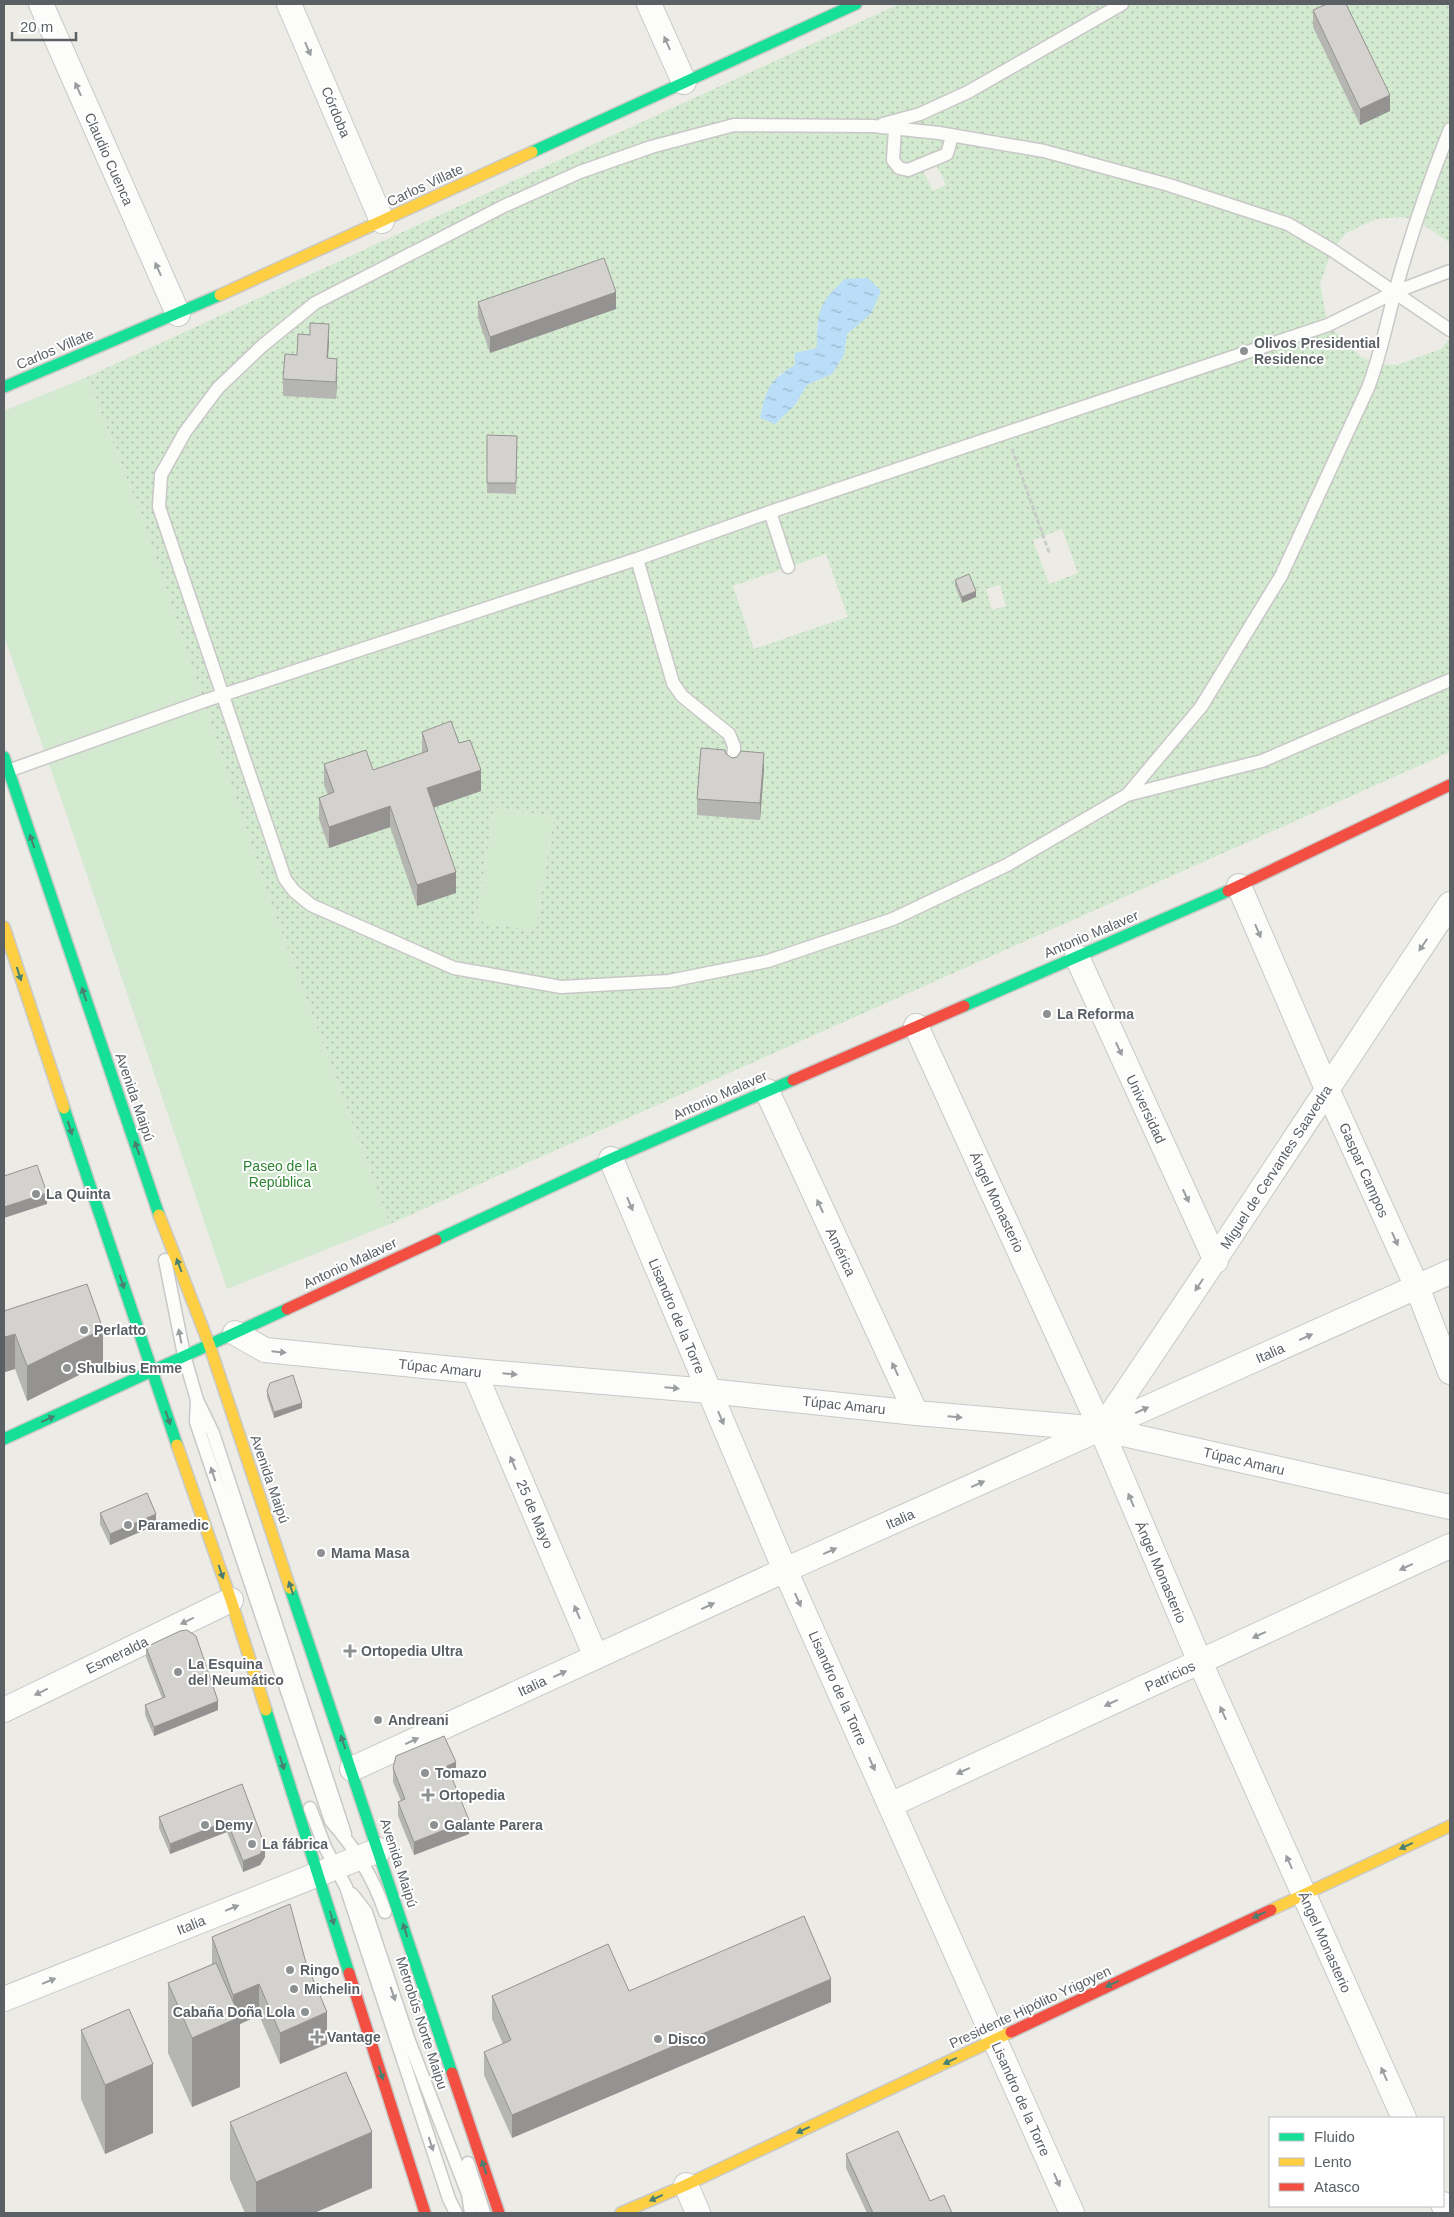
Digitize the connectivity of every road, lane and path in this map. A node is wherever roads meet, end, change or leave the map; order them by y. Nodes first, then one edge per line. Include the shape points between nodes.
1 (41, 4) edge
2 (289, 4) edge
3 (649, 4) edge
4 (856, 4) edge
5 (1122, 4) edge
6 (684, 82) junction
7 (873, 126) junction
8 (895, 128) junction
9 (1450, 128) edge
10 (952, 136) junction
11 (382, 220) junction
12 (1450, 271) edge
13 (1395, 292) junction
14 (178, 314) junction
15 (1450, 330) edge
16 (4, 387) edge
17 (1006, 434) junction
18 (770, 512) junction
19 (1050, 555) dead end
20 (637, 559) junction
21 (788, 567) dead end
22 (1450, 680) edge
23 (224, 695) junction
24 (4, 757) edge
25 (732, 766) edge
26 (6, 772) edge
27 (1450, 785) edge
28 (1127, 795) junction
29 (1239, 886) junction
30 (1450, 904) edge
31 (4, 928) edge
32 (1077, 956) junction
33 (916, 1026) junction
34 (1327, 1088) junction
35 (767, 1091) junction
36 (611, 1159) junction
37 (152, 1194) junction
38 (1216, 1261) junction
39 (1450, 1272) edge
40 (1417, 1287) junction
41 (234, 1332) junction
42 (210, 1344) junction
43 (184, 1355) junction
44 (474, 1371) junction
45 (152, 1372) junction
46 (1450, 1372) edge
47 (709, 1391) junction
48 (916, 1413) junction
49 (1101, 1429) junction
50 (4, 1439) edge
51 (1450, 1507) edge
52 (235, 1518) junction
53 (1450, 1546) edge
54 (252, 1570) junction
55 (785, 1570) junction
56 (231, 1600) junction
57 (596, 1657) junction
58 (1200, 1662) junction
59 (286, 1674) junction
60 (4, 1710) edge
61 (301, 1715) junction
62 (352, 1769) junction
63 (890, 1805) junction
64 (1450, 1826) edge
65 (361, 1849) junction
66 (333, 1876) junction
67 (1304, 1894) junction
68 (4, 1999) edge
69 (994, 2040) junction
70 (404, 2044) junction
71 (432, 2054) dead end
72 (414, 2075) junction
73 (430, 2090) junction
74 (416, 2098) junction
75 (1404, 2117) edge
76 (457, 2129) dead end
77 (686, 2185) junction
78 (425, 2213) edge
79 (456, 2213) edge
80 (471, 2213) edge
81 (484, 2213) edge
82 (499, 2213) edge
83 (621, 2213) edge
84 (698, 2213) edge
85 (1072, 2213) edge

14 -> 1 street, Claudio Cuenca
2 -> 11 street, Córdoba
6 -> 3 street
4 - 6 street, Carlos Villate
5 - 7 lane via 968,92 920,114
6 - 11 street, Carlos Villate
7 - 8 lane
7 - 23 lane via 734,125 651,146 580,172 496,210 315,303 262,346 218,388 184,432 161,475 159,507
8 - 10 lane
8 - 10 lane via 893,160 899,168 908,170 947,154
9 - 13 lane
10 - 13 lane via 1044,151 1235,205 1288,224
11 - 14 street, Carlos Villate
12 - 13 lane
13 - 15 lane
13 - 17 lane via 1328,325
13 - 28 lane via 1368,388 1281,576 1201,707
14 - 16 street, Carlos Villate
17 - 18 lane
17 - 19 path
18 - 20 lane
18 - 21 lane
20 - 23 lane
20 - 25 lane via 673,683 682,696 729,734 734,746
22 - 28 lane via 1262,761
23 - 26 lane
23 - 28 lane via 285,878 294,891 311,905 454,968 561,987 669,980 758,962 893,919 1007,865
24 - 26 street, Avenida Maipú
37 -> 26 street, Avenida Maipú
27 - 29 street, Antonio Malaver
29 - 32 street, Antonio Malaver
29 -> 34 street, Gaspar Campos
30 -> 34 street, Miguel de Cervantes Saavedra
31 -> 45 street
32 - 33 street, Antonio Malaver
32 -> 38 street, Universidad
33 - 35 street, Antonio Malaver
33 - 49 street, Ángel Monasterio
34 - 38 street, Miguel de Cervantes Saavedra
34 -> 40 street, Gaspar Campos
35 - 36 street, Antonio Malaver
48 -> 35 street, América
36 - 41 street, Antonio Malaver
36 -> 47 street, Lisandro de la Torre
42 -> 37 street, Avenida Maipú
43 -> 37 lane, Metrobús Norte Maipu
38 -> 49 street, Miguel de Cervantes Saavedra
39 - 40 street, Italia
40 - 46 street, Gaspar Campos
49 -> 40 street, Italia
41 - 42 street, Antonio Malaver
41 -> 44 street, Túpac Amaru via 265,1350
42 - 43 street, Antonio Malaver
62 -> 42 street, Avenida Maipú
43 - 45 street, Antonio Malaver
52 -> 43 lane, Metrobús Norte Maipu via 196,1422 197,1400
44 -> 47 street, Túpac Amaru
57 -> 44 street, 25 de Mayo
50 -> 45 street, Antonio Malaver
45 -> 56 street
47 - 48 street, Túpac Amaru
47 -> 55 street, Lisandro de la Torre
48 -> 49 street, Túpac Amaru
49 - 51 street, Túpac Amaru
55 -> 49 street, Italia
58 -> 49 street, Ángel Monasterio
52 - 54 lane, Metrobús Norte Maipu
52 - 54 lane, Metrobús Norte Maipu
53 -> 58 street, Patricios
54 - 59 lane, Metrobús Norte Maipu
57 -> 55 street, Italia
55 -> 63 street, Lisandro de la Torre
56 -> 60 street, Esmeralda
56 -> 66 street
56 - 66 lane, Metrobús Norte Maipu via 325,1847
62 -> 57 street, Italia
58 -> 63 street, Patricios
67 -> 58 street, Ángel Monasterio
59 - 61 lane, Metrobús Norte Maipu
59 - 61 lane, Metrobús Norte Maipu
61 - 65 lane, Metrobús Norte Maipu
62 - 65 street, Avenida Maipú
63 - 69 street, Lisandro de la Torre
64 -> 67 street, Presidente Hipólito Yrigoyen
65 - 66 street, Italia
65 - 71 lane, Metrobús Norte Maipu
82 -> 65 street, Avenida Maipú
68 -> 66 street, Italia
66 -> 70 lane, Metrobús Norte Maipu
66 -> 78 street
67 -> 69 street, Presidente Hipólito Yrigoyen
75 -> 67 street, Ángel Monasterio
69 -> 77 street, Presidente Hipólito Yrigoyen
69 -> 85 street, Lisandro de la Torre
70 - 72 lane, Metrobús Norte Maipu
70 - 73 lane, Metrobús Norte Maipu
70 - 74 lane, Metrobús Norte Maipu
72 - 73 lane, Metrobús Norte Maipu
72 - 74 lane, Metrobús Norte Maipu
73 - 80 lane, Metrobús Norte Maipu via 468,2194
74 -> 79 lane, Metrobús Norte Maipu
76 - 81 lane
77 -> 83 street, Presidente Hipólito Yrigoyen
77 - 84 street

